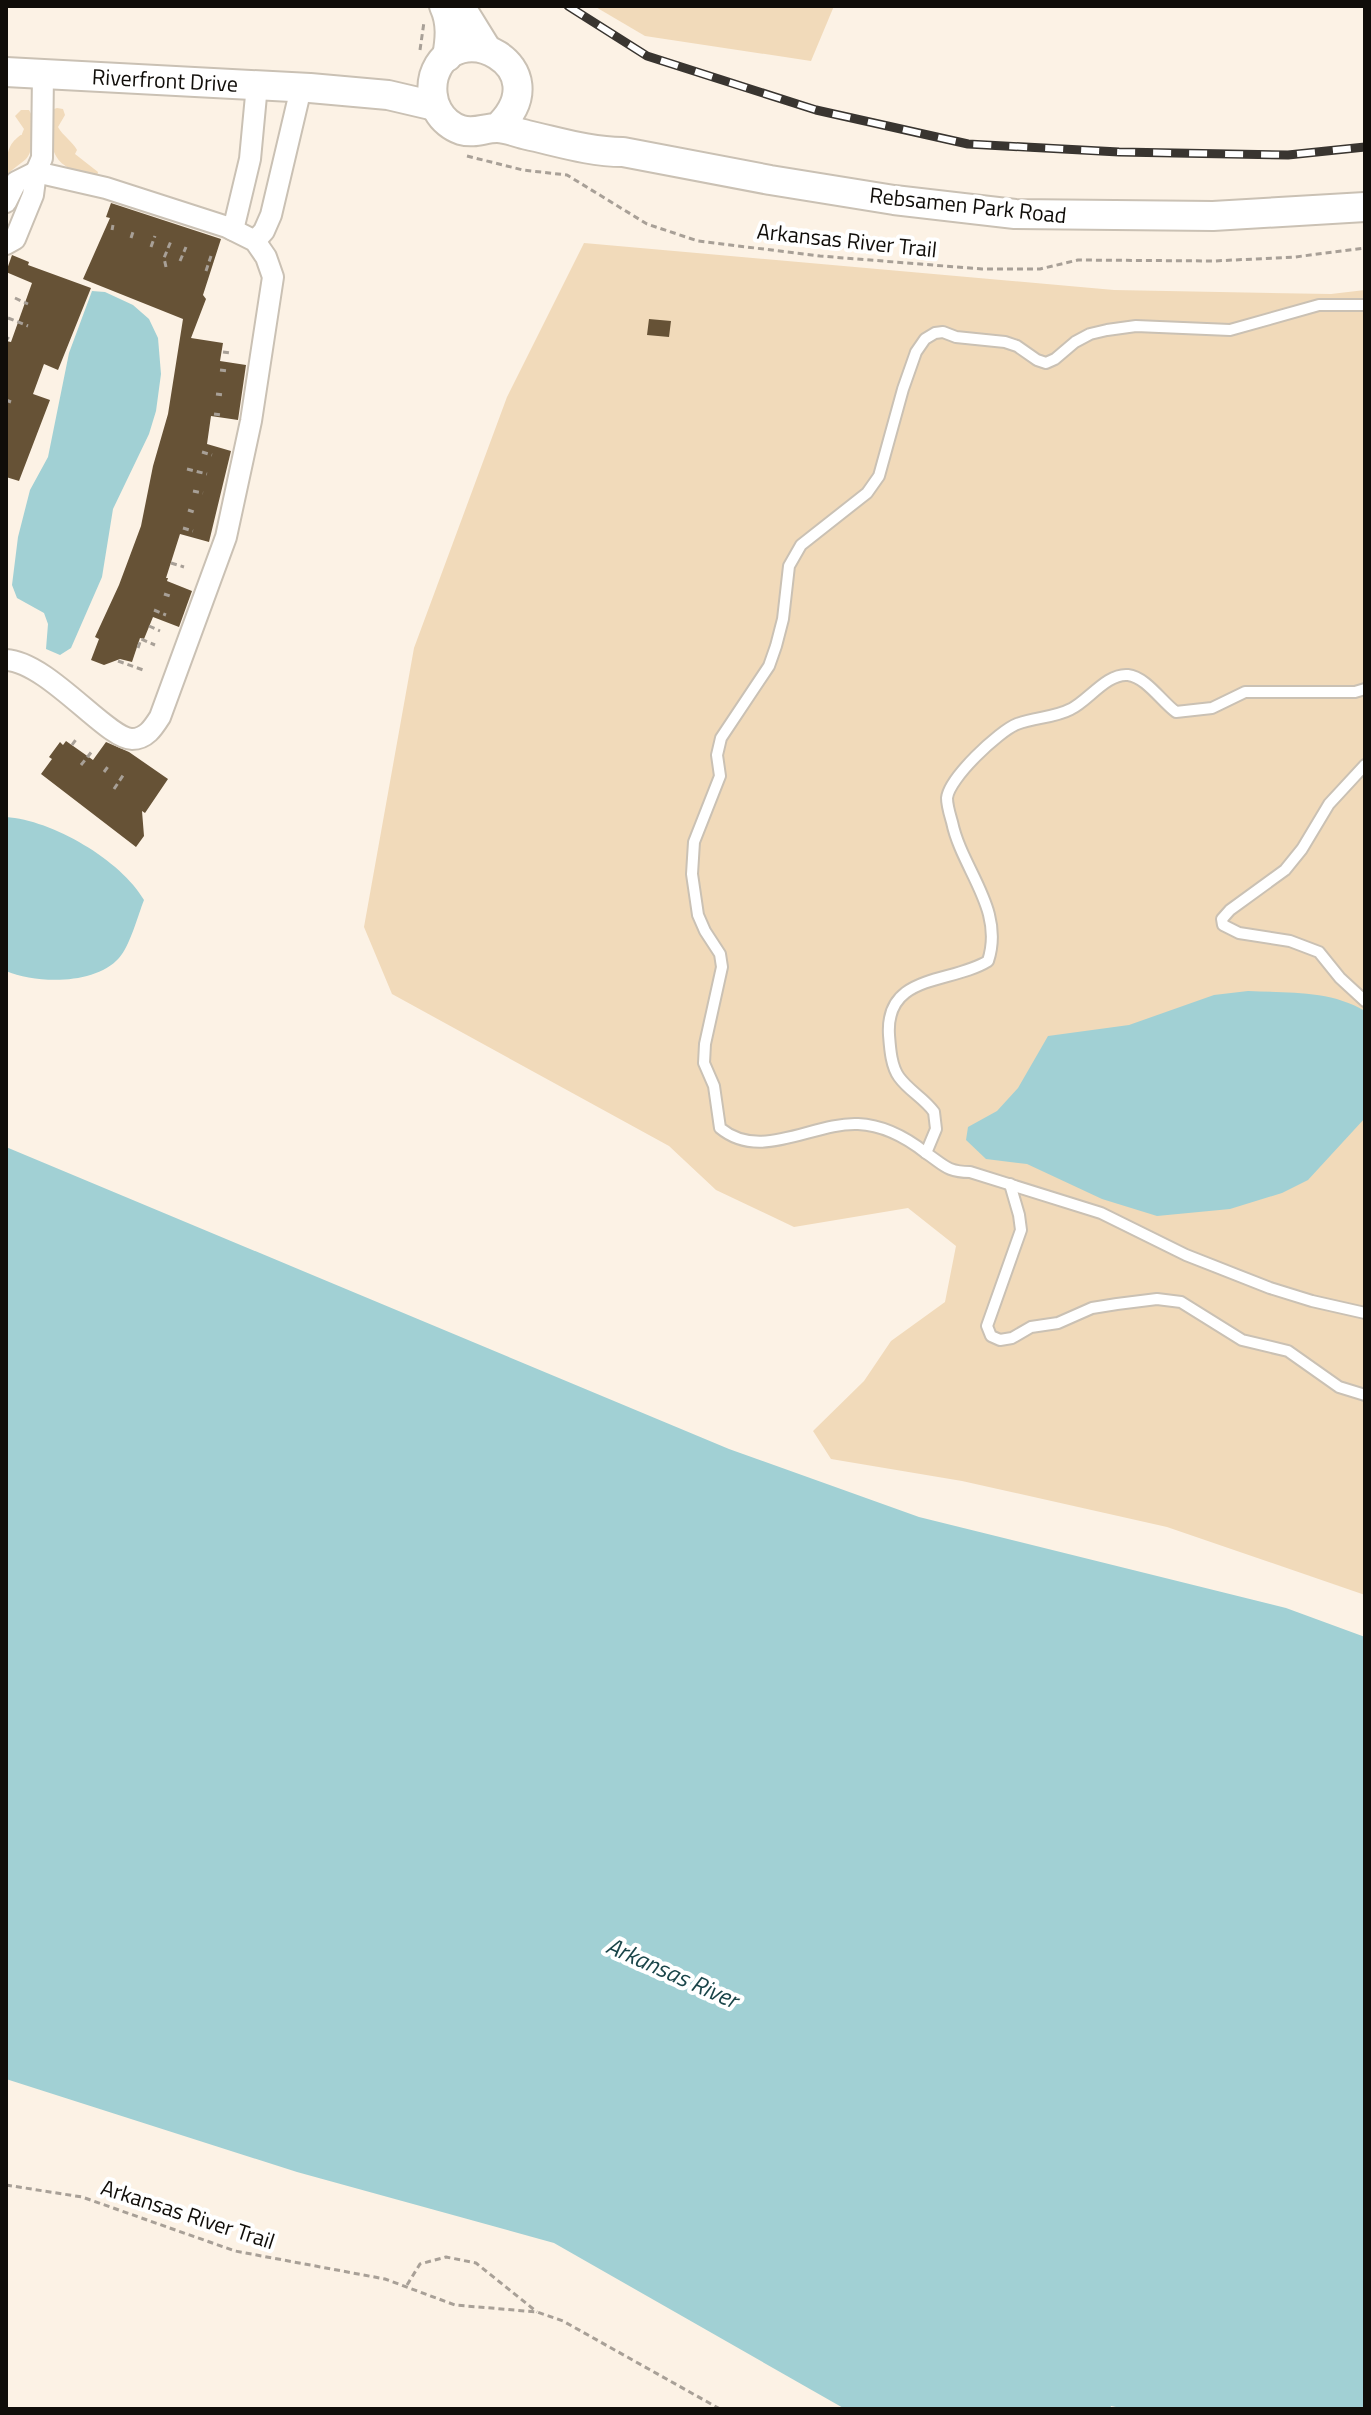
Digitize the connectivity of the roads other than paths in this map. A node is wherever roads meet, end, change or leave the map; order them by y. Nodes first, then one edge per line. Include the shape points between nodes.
1 (460, 6) edge
2 (434, 10) edge
3 (486, 48) junction
4 (435, 59) junction
5 (19, 74) edge
6 (257, 85) junction
7 (306, 88) junction
8 (518, 97) junction
9 (435, 106) junction
10 (497, 128) junction
11 (623, 152) junction
12 (250, 159) junction
13 (283, 165) junction
14 (36, 172) junction
15 (6, 202) edge
16 (1365, 207) edge
17 (233, 230) junction
18 (255, 241) junction
19 (6, 244) edge
20 (1365, 305) edge
21 (6, 660) edge
22 (1365, 689) edge
23 (1365, 765) edge
24 (1365, 1001) edge
25 (926, 1153) junction
26 (1010, 1184) junction
27 (1365, 1313) edge
28 (1365, 1395) edge

1 - 3 street
2 - 4 street via 448,14 450,38
3 - 4 street via 468,47
3 - 8 street via 511,67
4 - 7 street, Riverfront Drive via 413,77
4 - 9 street
5 - 6 street, Riverfront Drive
5 - 14 street via 41,103 43,147
6 - 7 street, Riverfront Drive
6 - 12 street
7 - 9 street, Riverfront Drive via 388,95
7 - 13 street
8 - 10 street
8 - 11 street, Rebsamen Park Road via 549,123
9 - 10 street, Rebsamen Park Road via 458,129
10 - 11 street, Rebsamen Park Road via 600,152
11 - 16 street, Rebsamen Park Road via 894,200 1015,214 1213,216
12 - 13 street
12 - 17 street
13 - 18 street via 271,215
14 - 15 street via 16,182
14 - 17 street via 106,188
14 - 19 street via 33,195 15,239
17 - 18 street
18 - 21 street via 273,277 251,421 220,560 160,717 149,733 122,737 36,670
20 - 25 lane via 1319,305 1230,330 1107,330 1090,334 1046,363 1005,342 935,333 916,352 879,476 858,501 801,545 789,566 772,656 721,738 720,776 694,842 696,905 722,967 704,1063 714,1086 720,1128 728,1135 784,1140 857,1124 883,1128
22 - 25 lane via 1245,692 1212,708 1176,712 1127,675 1071,709 1004,731 958,777 949,789 949,813 986,902 992,948 988,961 978,967 908,991 895,1001 888,1020 896,1074 934,1112 936,1129
23 - 24 lane via 1329,804 1285,870 1222,919 1239,933 1290,941 1319,952
25 - 26 lane via 955,1172
26 - 27 lane via 1101,1213 1270,1288
26 - 28 lane via 1021,1230 987,1326 991,1336 1012,1338 1092,1308 1157,1299 1181,1302 1242,1340 1288,1351 1339,1387

